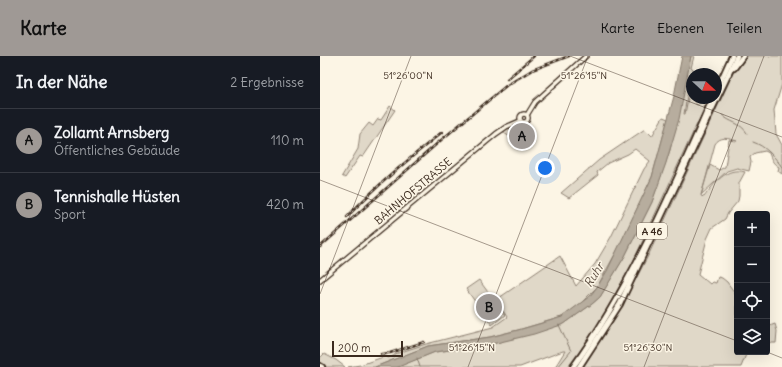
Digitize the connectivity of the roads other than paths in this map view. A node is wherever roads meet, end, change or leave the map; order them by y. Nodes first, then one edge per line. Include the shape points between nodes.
1 (586, 56) edge
2 (732, 56) edge
3 (737, 56) edge
4 (743, 56) edge
5 (722, 78) edge
6 (722, 89) joint
7 (710, 104) edge
8 (715, 104) edge
9 (527, 115) junction
10 (520, 121) junction
11 (320, 280) edge
12 (573, 367) edge
13 (579, 367) edge

1 - 9 street, BAHNHOFSTRASSE via 535,102
2 - 5 highway
3 - 6 highway, A 46
4 - 6 highway
7 - 12 highway, A 46 via 635,266 597,332
8 - 13 highway, A 46 via 620,304
9 - 10 street, BAHNHOFSTRASSE via 521,115
9 - 10 street, BAHNHOFSTRASSE via 527,122
10 - 11 street, BAHNHOFSTRASSE via 496,134

